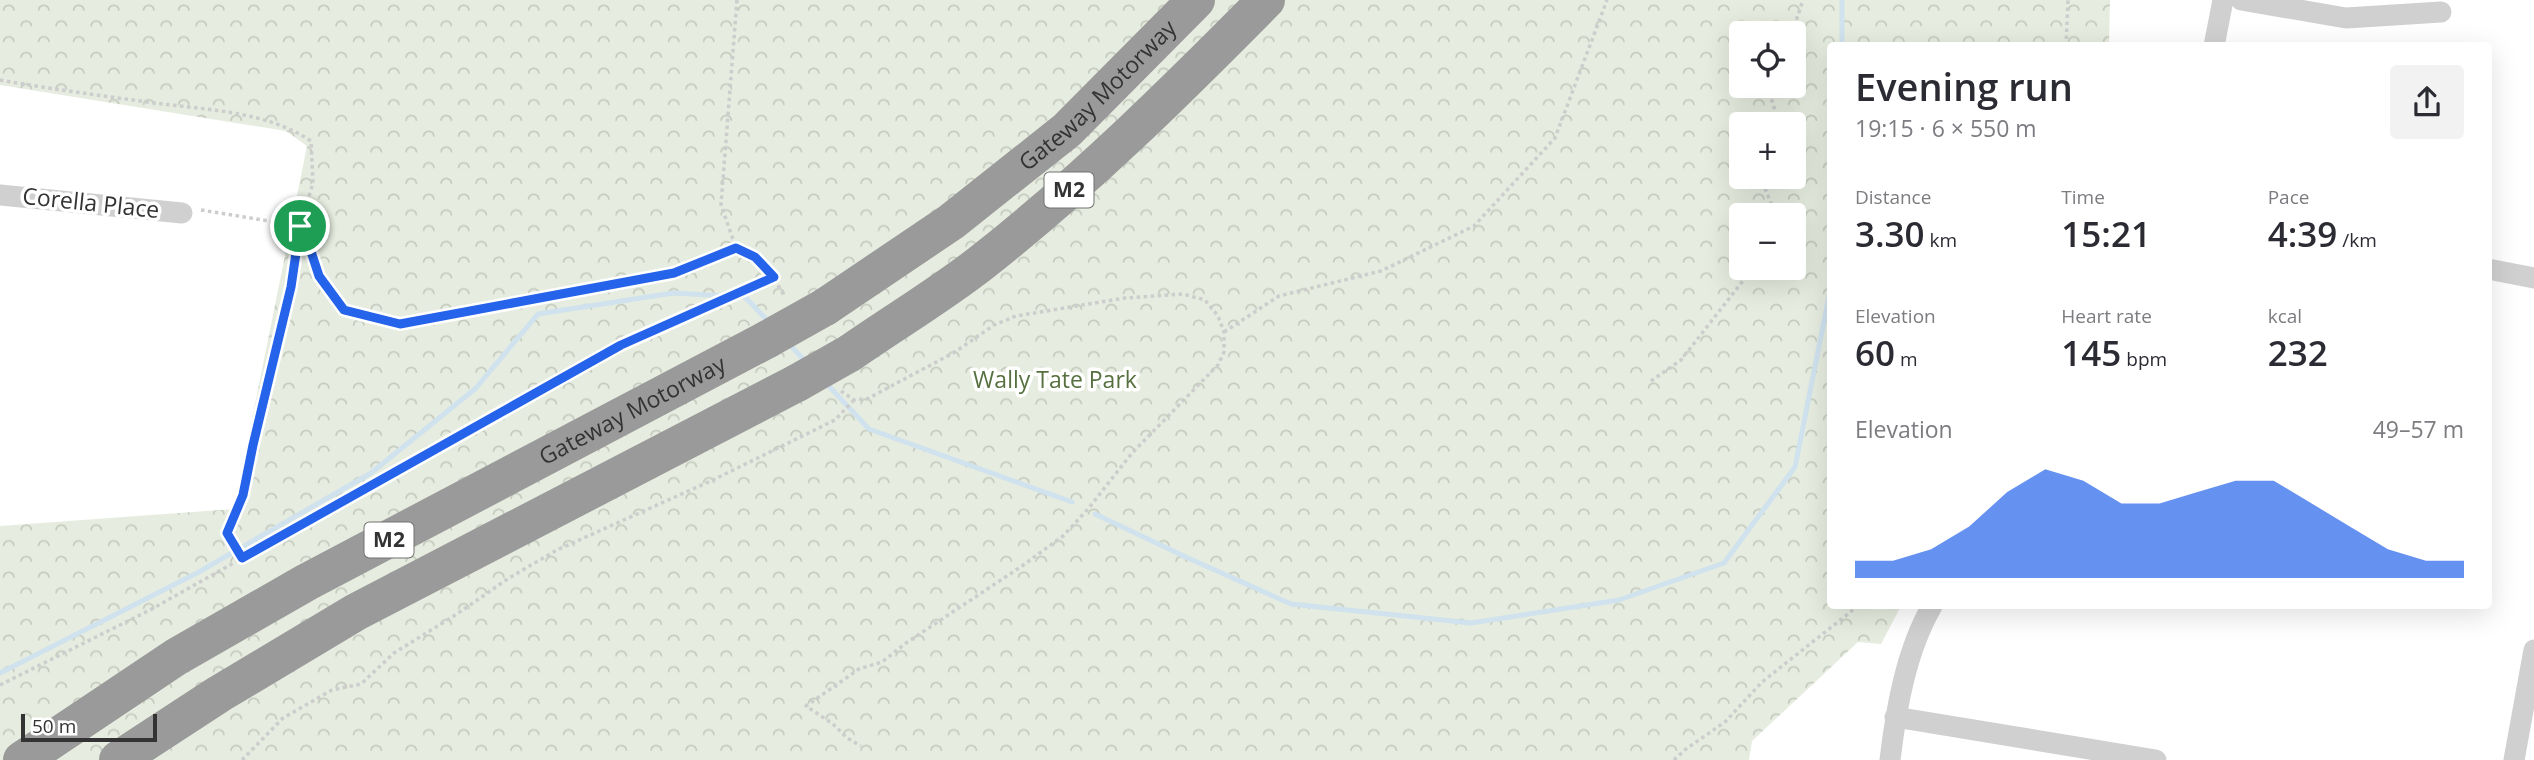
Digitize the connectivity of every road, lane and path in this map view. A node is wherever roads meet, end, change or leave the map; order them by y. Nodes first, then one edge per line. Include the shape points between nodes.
1 (737, 0) edge
2 (1196, 0) edge
3 (1266, 0) edge
4 (1607, 0) edge
5 (1803, 0) edge
6 (2068, 0) edge
7 (2223, 0) edge
8 (2241, 0) edge
9 (2441, 12) dead end
10 (1795, 21) edge
11 (2066, 42) edge
12 (2215, 42) edge
13 (0, 80) edge
14 (0, 195) edge
15 (182, 213) joint
16 (300, 226) junction
17 (736, 248) junction
18 (2492, 271) edge
19 (774, 277) junction
20 (2534, 278) edge
21 (1744, 280) edge
22 (788, 300) dead end
23 (1224, 332) junction
24 (842, 367) junction
25 (1651, 381) dead end
26 (853, 400) junction
27 (242, 558) junction
28 (1854, 609) edge
29 (1931, 609) edge
30 (2534, 650) edge
31 (0, 685) edge
32 (1895, 717) junction
33 (861, 746) dead end
34 (22, 760) edge
35 (118, 760) edge
36 (242, 760) edge
37 (1674, 760) edge
38 (1890, 760) edge
39 (2156, 760) edge
40 (2514, 760) edge

1 - 17 path via 721,205
2 - 34 highway, Gateway Motorway / M2, bridge via 1067,130 951,222 825,307 307,582 176,657
3 - 24 highway, M2 via 1078,183
4 - 23 path via 1555,138 1474,226 1381,271 1279,296
5 - 10 path
6 - 11 path
7 - 12 street
8 - 9 street via 2346,18
13 - 16 path via 243,115 295,130 311,141 313,183
14 - 15 street, Corella Place
15 - 16 path via 206,209
16 - 17 path via 319,276 344,310 400,324 674,273
16 - 27 path via 291,287 243,495 227,533
17 - 19 path via 755,257
18 - 20 street
19 - 22 path
19 - 27 path via 621,345
21 - 25 path via 1681,360
23 - 26 path via 1205,300 1183,295 1125,298 1016,316 894,386 867,399
23 - 33 path via 1224,352 1218,365 1132,453 1063,536 882,662 859,669 806,706
24 - 26 path via 841,392
24 - 35 highway, M2, bridge via 797,383 356,612
26 - 36 path via 835,420 557,550 509,578 394,653 361,684 332,690 283,718
27 - 31 path
28 - 37 path via 1762,682 1725,722
29 - 32 street
30 - 40 street
32 - 38 street
32 - 39 street

